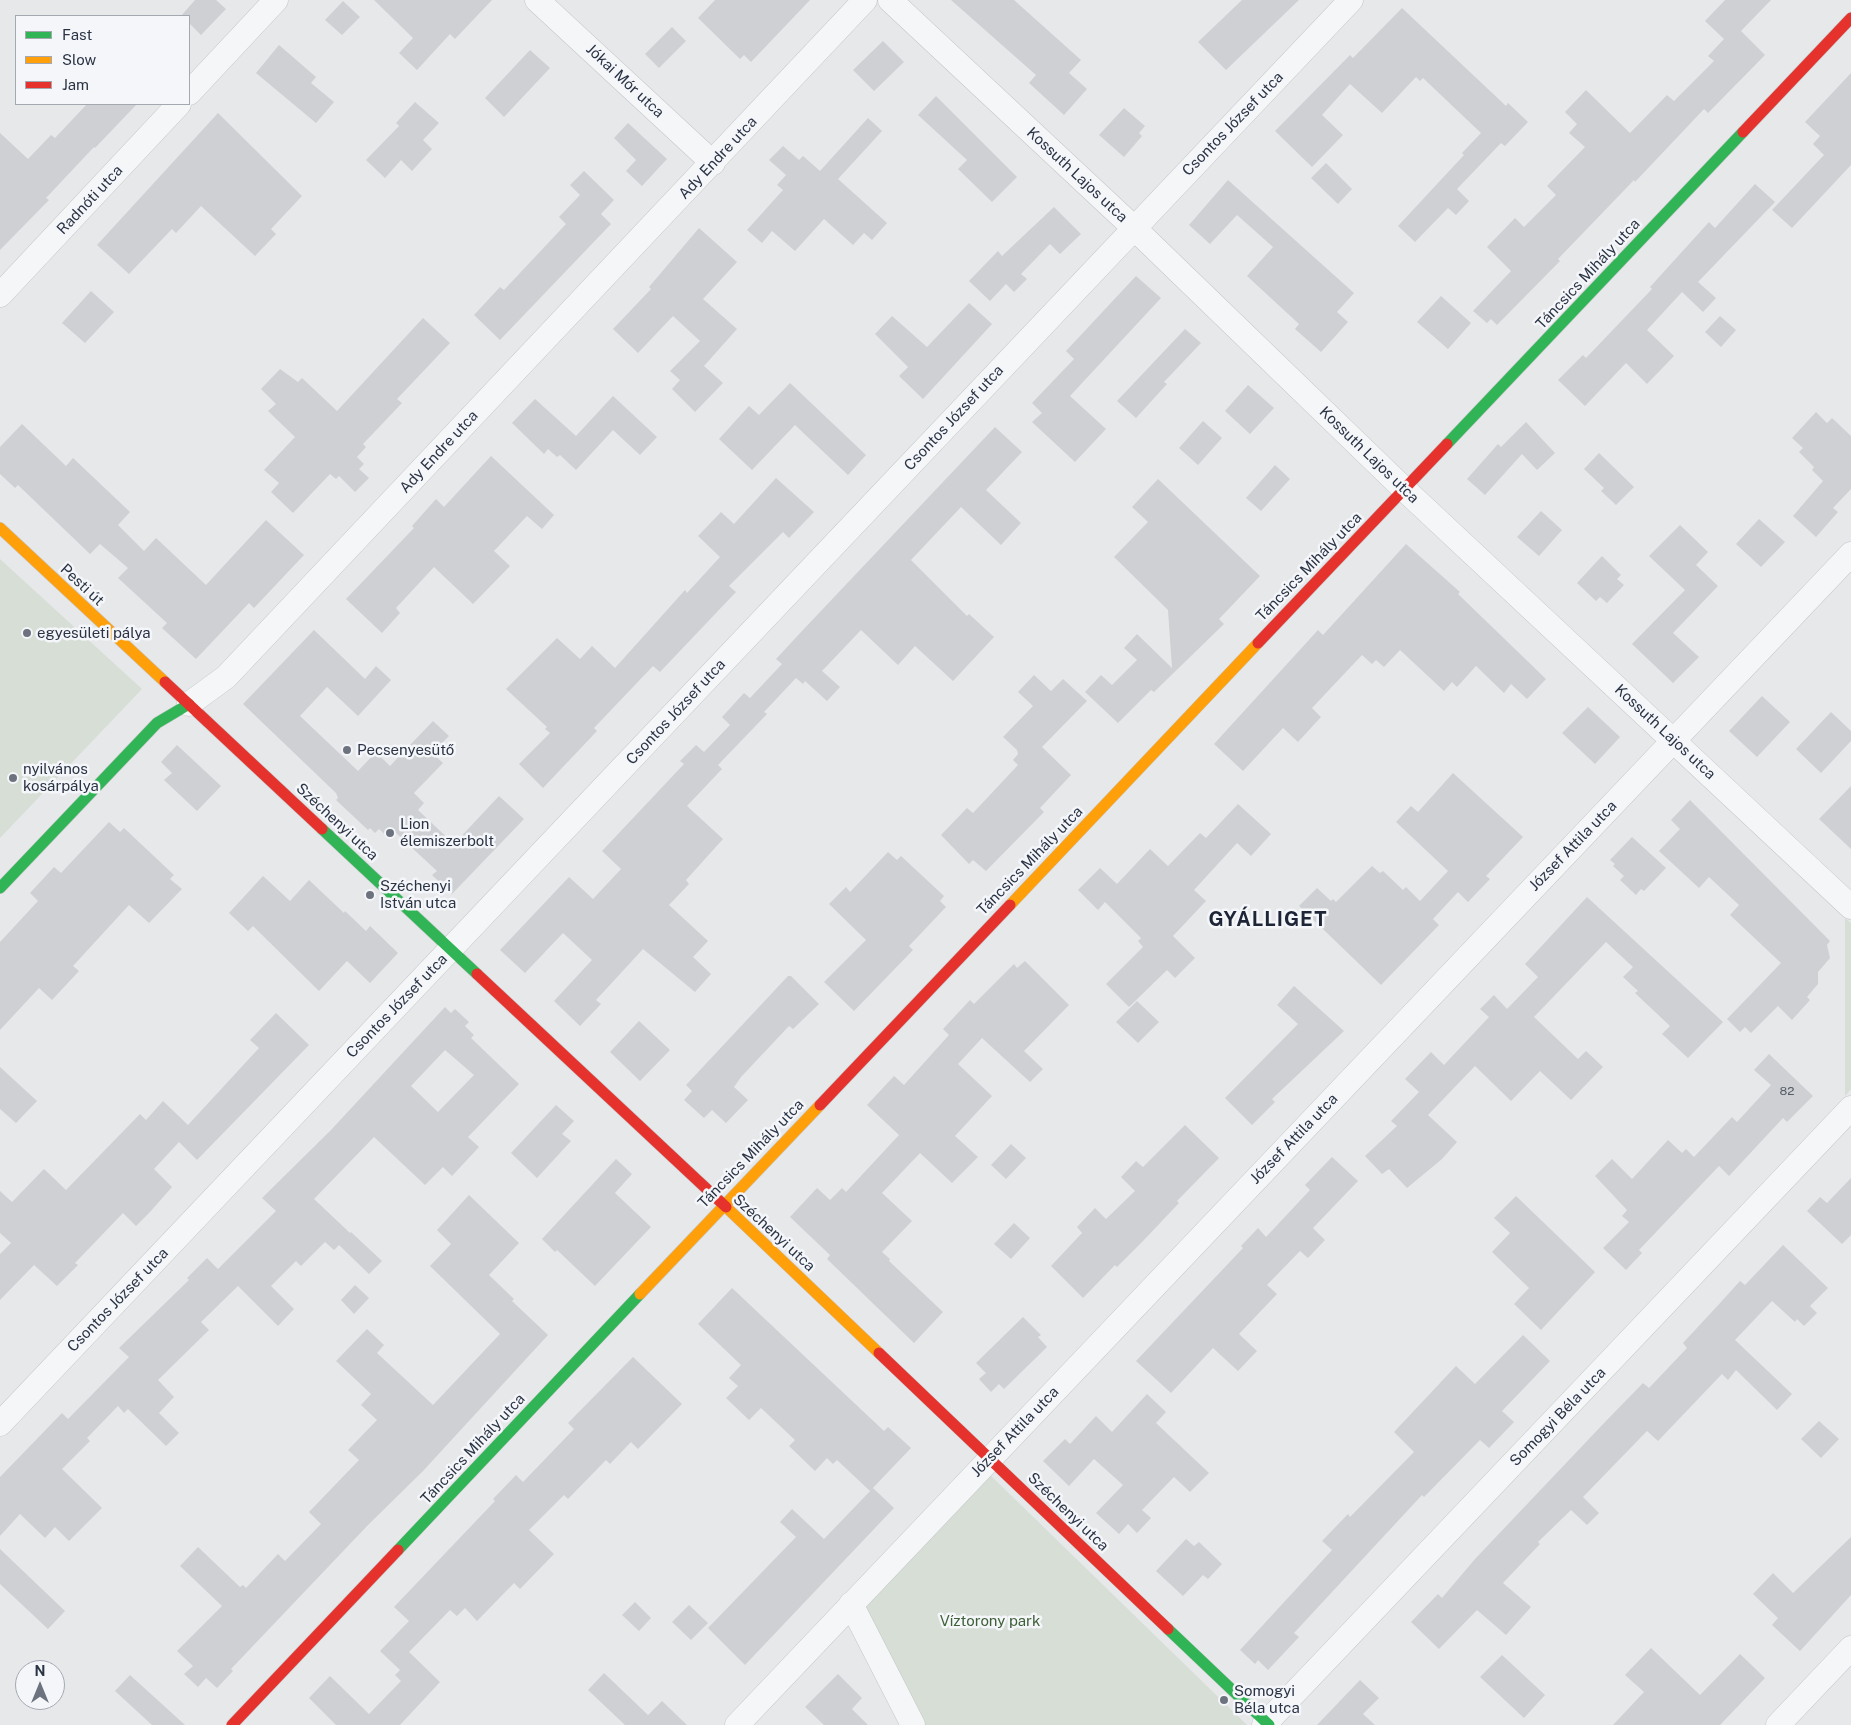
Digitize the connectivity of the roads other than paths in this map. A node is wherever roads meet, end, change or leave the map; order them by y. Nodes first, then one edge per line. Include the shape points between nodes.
1 (276, 0) edge
2 (537, 0) edge
3 (865, 0) edge
4 (890, 0) edge
5 (1351, 0) edge
6 (1851, 18) edge
7 (190, 93) edge
8 (178, 105) edge
9 (713, 163) junction
10 (1134, 228) junction
11 (0, 295) edge
12 (1404, 489) junction
13 (0, 528) edge
14 (1851, 554) edge
15 (189, 704) junction
16 (1674, 740) junction
17 (0, 888) edge
18 (1851, 907) edge
19 (451, 949) junction
20 (1851, 1108) edge
21 (724, 1205) junction
22 (0, 1424) edge
23 (990, 1458) junction
24 (851, 1604) junction
25 (1851, 1648) edge
26 (1267, 1724) edge
27 (232, 1725) edge
28 (737, 1725) edge
29 (912, 1725) edge
30 (1778, 1725) edge

1 - 7 street
2 - 9 street, Jókai Mór utca
3 - 9 street, Ady Endre utca
4 - 10 street, Kossuth Lajos utca
5 - 10 street, Csontos József utca
6 - 12 street, Táncsics Mihály utca
8 - 11 street, Radnóti utca
9 - 15 street, Ady Endre utca via 226,677
10 - 12 street, Kossuth Lajos utca
10 - 19 street, Csontos József utca
12 - 16 street, Kossuth Lajos utca
12 - 21 street, Táncsics Mihály utca
13 - 15 street, Pesti út
14 - 16 street, József Attila utca
15 - 17 street, Ady Endre utca via 157,723
15 - 19 street, Széchenyi utca
16 - 18 street, Kossuth Lajos utca
16 - 23 street, József Attila utca
19 - 21 street, Széchenyi utca
19 - 22 street, Csontos József utca
20 - 26 street, Somogyi Béla utca
21 - 23 street, Széchenyi utca
21 - 27 street, Táncsics Mihály utca
23 - 24 street, József Attila utca
23 - 26 street, Széchenyi utca
24 - 28 street, József Attila utca
24 - 29 street
25 - 30 street

